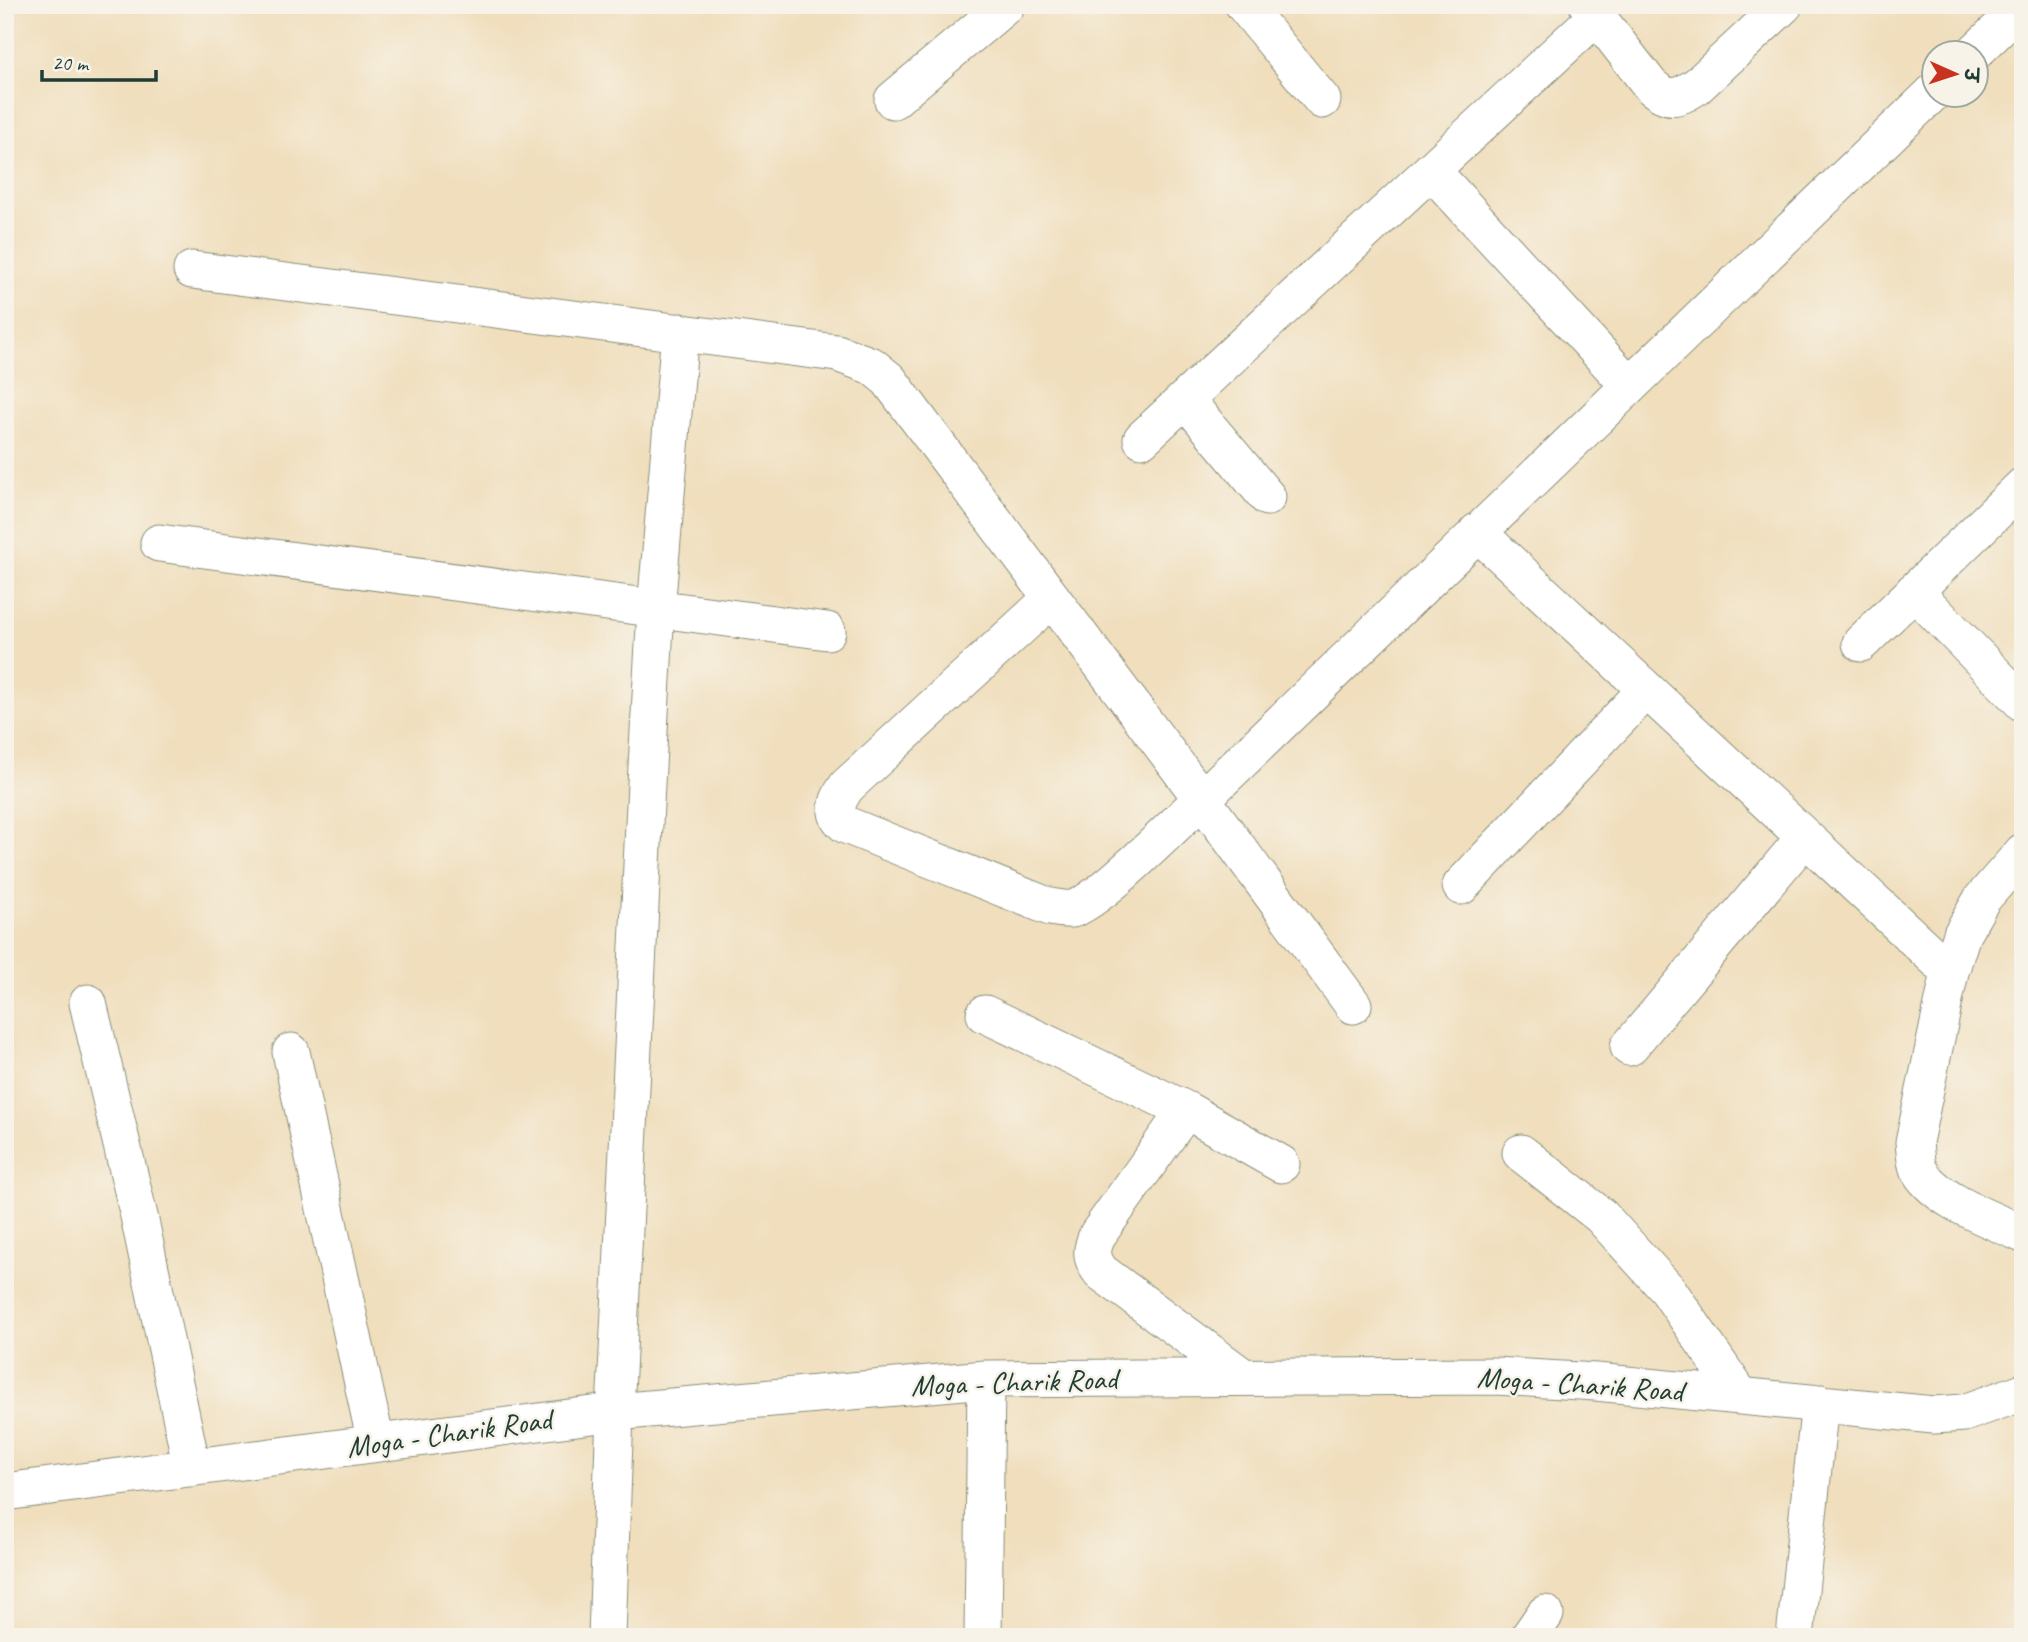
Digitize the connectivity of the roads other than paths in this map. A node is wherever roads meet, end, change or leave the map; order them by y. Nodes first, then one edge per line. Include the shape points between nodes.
1 (1006, 5) edge
2 (1244, 5) edge
3 (1784, 5) edge
4 (2023, 6) edge
5 (1592, 10) edge
6 (1990, 38) edge
7 (893, 100) dead end
8 (1322, 100) dead end
9 (1920, 105) edge
10 (1432, 170) junction
11 (192, 270) dead end
12 (680, 332) junction
13 (1629, 385) junction
14 (1185, 399) junction
15 (1142, 439) dead end
16 (2023, 486) edge
17 (1266, 497) dead end
18 (1477, 532) junction
19 (159, 543) dead end
20 (1914, 591) junction
21 (1052, 598) junction
22 (656, 609) junction
23 (827, 631) dead end
24 (1861, 643) dead end
25 (1646, 690) junction
26 (2023, 703) edge
27 (1202, 799) junction
28 (1805, 838) junction
29 (2023, 852) edge
30 (1461, 886) dead end
31 (1950, 972) junction
32 (88, 1003) dead end
33 (1353, 1005) dead end
34 (985, 1014) dead end
35 (1629, 1047) dead end
36 (291, 1052) dead end
37 (1186, 1110) junction
38 (1521, 1153) dead end
39 (1281, 1164) dead end
40 (2023, 1234) edge
41 (1242, 1377) junction
42 (986, 1379) junction
43 (2023, 1392) edge
44 (1740, 1395) junction
45 (1820, 1403) junction
46 (615, 1412) junction
47 (376, 1443) junction
48 (192, 1468) junction
49 (5, 1492) edge
50 (607, 1637) edge
51 (983, 1637) edge
52 (1795, 1637) edge

1 - 7 street
2 - 8 street
3 - 5 street via 1697,86 1671,97 1651,86
4 - 6 street
5 - 10 street
9 - 13 street
10 - 13 street
10 - 14 street
11 - 12 street
12 - 21 street via 837,352 873,366 889,380
12 - 22 street
13 - 18 street
14 - 15 street
14 - 17 street
16 - 20 street
18 - 25 street
18 - 27 street
19 - 22 street
20 - 24 street
20 - 26 street
21 - 27 street
21 - 27 street via 847,786 838,798 839,819 1050,907 1072,909 1113,881
22 - 23 street
22 - 46 street
25 - 28 street
25 - 30 street
27 - 33 street
28 - 31 street
28 - 35 street
29 - 31 street via 1982,899 1962,934
31 - 40 street via 1914,1142 1918,1168 1930,1185 1955,1202
32 - 48 street
34 - 37 street
36 - 47 street
37 - 39 street
37 - 41 street via 1098,1234 1091,1247 1093,1262
38 - 44 street via 1601,1216 1668,1290
41 - 42 street, Moga - Charik Road
41 - 44 street, Moga - Charik Road via 1495,1376
42 - 46 street, Moga - Charik Road
42 - 51 street
43 - 45 street, Moga - Charik Road via 1965,1413 1934,1415
44 - 45 street, Moga - Charik Road
45 - 52 street
46 - 47 street, Moga - Charik Road
46 - 50 street
47 - 48 street, Moga - Charik Road
48 - 49 street, Moga - Charik Road

